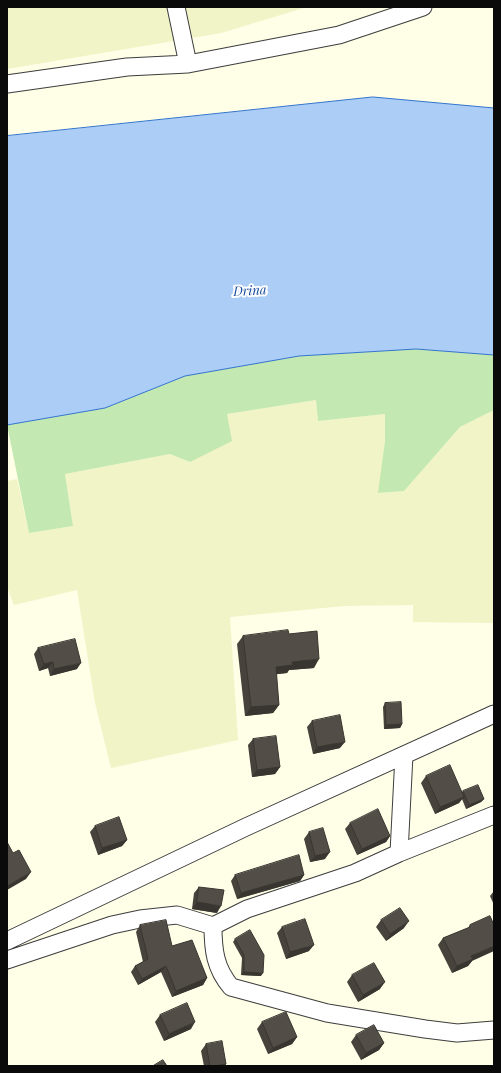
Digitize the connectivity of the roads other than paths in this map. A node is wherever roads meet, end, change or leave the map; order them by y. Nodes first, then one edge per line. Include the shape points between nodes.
1 (176, 7) edge
2 (423, 7) edge
3 (188, 64) junction
4 (7, 84) edge
5 (494, 714) edge
6 (404, 755) junction
7 (494, 815) edge
8 (399, 853) junction
9 (213, 926) junction
10 (7, 941) edge
11 (7, 960) edge
12 (494, 1030) edge

1 - 3 street
2 - 3 street via 339,35
3 - 4 street via 127,67
5 - 6 street
6 - 8 street
6 - 10 street
7 - 8 street
8 - 9 street via 355,874 247,909
9 - 11 street via 177,915 140,918
9 - 12 street via 213,949 222,976 231,987 327,1013 417,1028 457,1033

